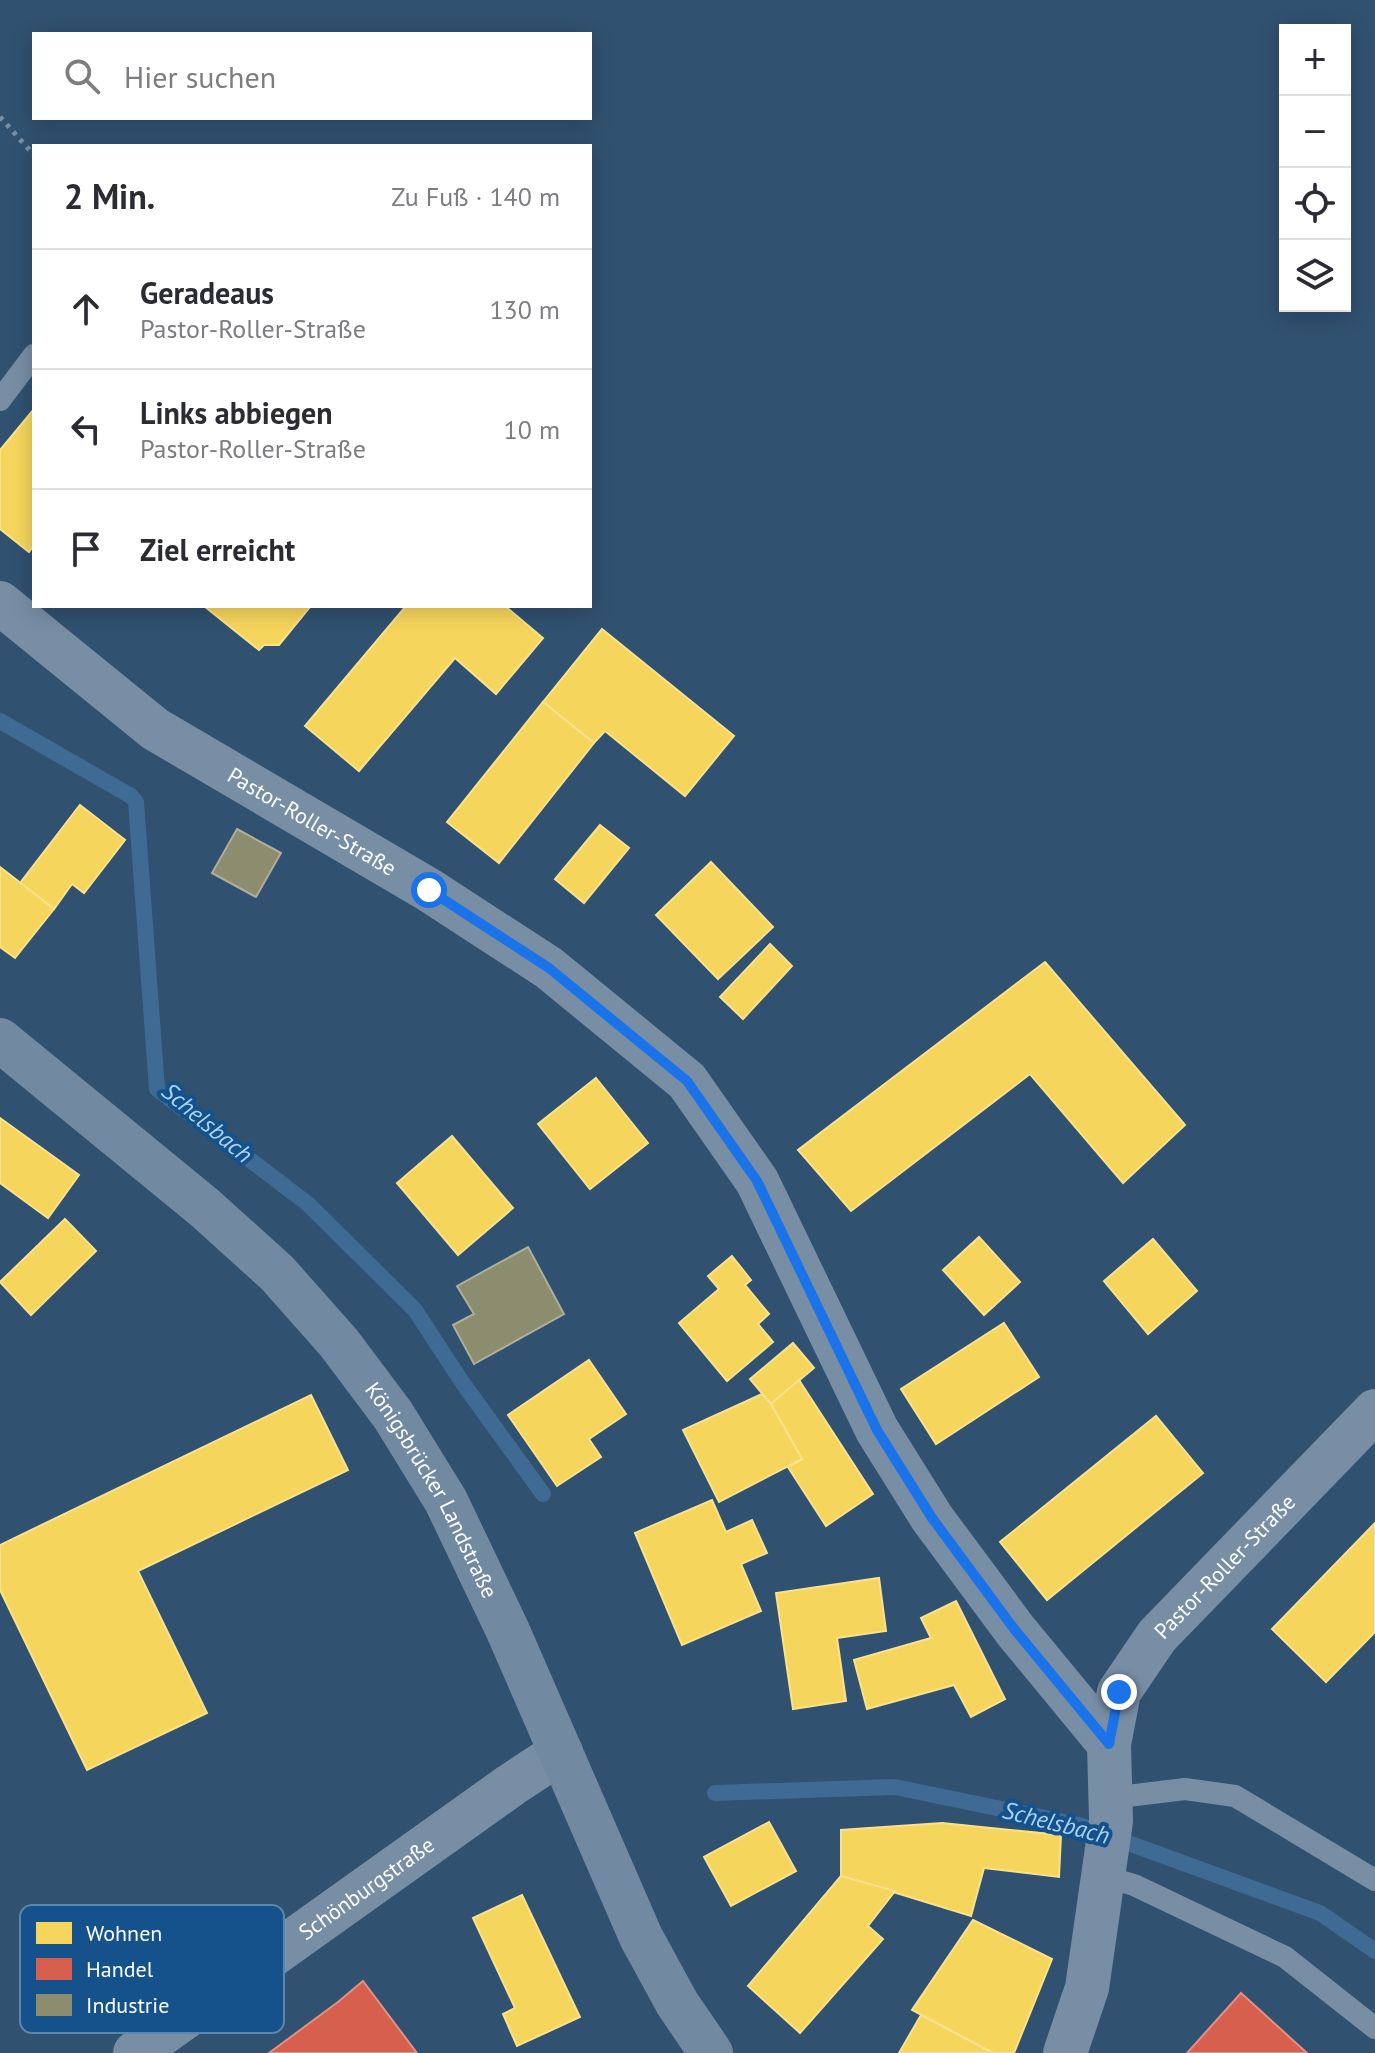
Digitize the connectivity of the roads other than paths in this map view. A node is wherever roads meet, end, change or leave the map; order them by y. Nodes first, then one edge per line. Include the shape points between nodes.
1 (32, 358) edge
2 (0, 400) edge
3 (0, 603) edge
4 (0, 1040) edge
5 (1375, 1411) edge
6 (1109, 1744) junction
7 (561, 1752) junction
8 (1108, 1837) junction
9 (1375, 1880) edge
10 (284, 1947) edge
11 (1375, 2028) edge
12 (163, 2033) edge
13 (135, 2053) edge
14 (711, 2053) edge
15 (1065, 2053) edge

1 - 2 lane
3 - 6 street, Pastor-Roller-Straße via 155,729 429,890 549,968 687,1081 757,1181 877,1430 932,1518
4 - 7 main road, Königsbrücker Landstraße via 205,1208 277,1273 339,1343 393,1415 446,1501
5 - 6 street, Pastor-Roller-Straße via 1157,1636 1119,1692
6 - 8 street, Pastor-Roller-Straße
7 - 10 street, Schönburgstraße
7 - 14 main road, Königsbrücker Landstraße via 641,1937
8 - 9 lane via 1185,1789 1235,1796
8 - 11 lane via 1134,1885 1285,1957
8 - 15 street, Pastor-Roller-Straße via 1087,1988
12 - 13 street, Schönburgstraße

